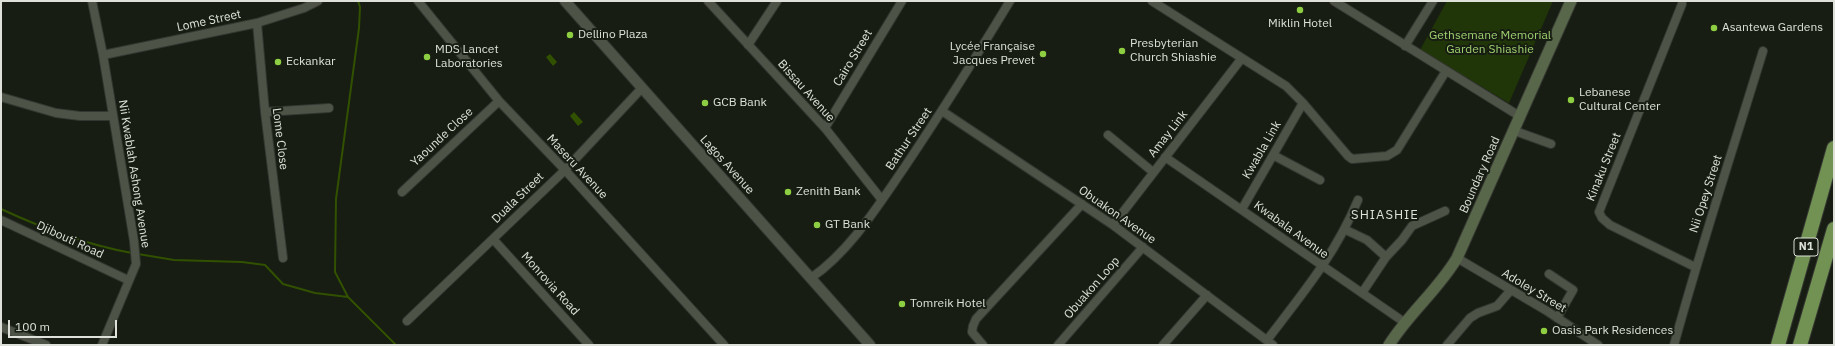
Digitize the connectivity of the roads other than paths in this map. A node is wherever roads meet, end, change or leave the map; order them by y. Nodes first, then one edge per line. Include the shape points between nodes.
1 (92, 1) edge
2 (318, 1) edge
3 (418, 1) edge
4 (566, 1) edge
5 (708, 1) edge
6 (777, 1) edge
7 (902, 1) edge
8 (1010, 1) edge
9 (1152, 1) edge
10 (1334, 1) edge
11 (1433, 1) edge
12 (1571, 1) edge
13 (1682, 4) dead end
14 (304, 5) edge
15 (257, 23) junction
16 (748, 45) junction
17 (1404, 46) junction
18 (1763, 51) dead end
19 (103, 55) junction
20 (1242, 58) junction
21 (1446, 71) junction
22 (642, 88) junction
23 (1, 96) edge
24 (499, 100) junction
25 (1303, 103) junction
26 (329, 108) dead end
27 (942, 111) junction
28 (264, 112) junction
29 (112, 116) junction
30 (1521, 117) junction
31 (825, 128) junction
32 (1515, 131) junction
33 (1108, 135) dead end
34 (1551, 144) dead end
35 (1834, 148) edge
36 (1273, 156) junction
37 (1165, 157) junction
38 (565, 170) junction
39 (1153, 172) junction
40 (1320, 180) dead end
41 (402, 192) dead end
42 (882, 200) junction
43 (1358, 200) dead end
44 (1082, 204) junction
45 (1242, 209) junction
46 (1445, 211) dead end
47 (1, 220) edge
48 (1113, 225) junction
49 (1834, 229) edge
50 (1346, 230) junction
51 (493, 239) junction
52 (1143, 247) junction
53 (1386, 257) junction
54 (283, 258) dead end
55 (1457, 258) junction
56 (1323, 267) junction
57 (1695, 267) junction
58 (1549, 274) dead end
59 (811, 278) junction
60 (128, 280) junction
61 (1511, 290) junction
62 (1362, 293) junction
63 (1207, 294) junction
64 (1557, 318) junction
65 (407, 321) dead end
66 (1404, 322) junction
67 (1, 327) edge
68 (1270, 342) edge
69 (46, 345) edge
70 (102, 345) edge
71 (589, 345) edge
72 (724, 345) edge
73 (870, 345) edge
74 (983, 345) edge
75 (1058, 345) edge
76 (1163, 345) edge
77 (1389, 345) edge
78 (1447, 345) edge
79 (1598, 345) edge
80 (1674, 345) edge
81 (1778, 345) edge
82 (1800, 345) edge

1 - 19 street, Nii Kwablah Ashong Avenue
2 - 14 street, Lome Street
3 - 24 street, Maseru Avenue
4 - 22 street, Lagos Avenue
5 - 16 street, Bissau Avenue
6 - 16 street
7 - 31 street, Cairo Street
8 - 27 street, Bathur Street
9 - 20 street
10 - 17 street
11 - 17 street
12 - 30 main road, Boundary Road
13 - 57 street, Kinaku Street via 1600,212 1602,218 1610,225
14 - 15 street, Lome Street
15 - 19 street, Lome Street
15 - 28 street, Lome Close
16 - 31 street, Bissau Avenue
17 - 21 street
18 - 57 street, Nii Opey Street
19 - 29 street, Nii Kwablah Ashong Avenue
20 - 25 street via 1286,86
20 - 37 street, Amay Link
21 - 25 street via 1397,150 1387,156 1348,156
21 - 30 street
22 - 38 street, Duala Street
22 - 59 street, Lagos Avenue
23 - 29 street via 56,112 80,116
24 - 38 street, Maseru Avenue
24 - 41 street, Yaounde Close
25 - 36 street, Kwabla Link
26 - 28 street
27 - 42 street, Bathur Street
27 - 44 street, Obuakon Avenue
28 - 54 street, Lome Close
29 - 60 street, Nii Kwablah Ashong Avenue via 134,241 136,264
30 - 32 main road, Boundary Road
31 - 42 street, Bissau Avenue
32 - 34 street
32 - 55 main road, Boundary Road
33 - 39 street
35 - 81 highway, N1
36 - 40 street
36 - 45 street, Kwabla Link
37 - 39 street, Amay Link
37 - 45 street, Kwabala Avenue
38 - 51 street, Duala Street
38 - 72 street, Maseru Avenue
39 - 48 street, Amay Link
42 - 59 street, Bathur Street via 855,236 826,268
43 - 50 street
44 - 48 street, Obuakon Avenue
44 - 74 street via 976,319 972,332
45 - 56 street, Kwabala Avenue
46 - 53 street via 1412,226
47 - 60 street, Djibouti Road
48 - 52 street, Obuakon Avenue
49 - 82 highway, N1
50 - 53 street via 1367,240
50 - 56 street
51 - 65 street, Duala Street
51 - 71 street, Monrovia Road
52 - 63 street, Obuakon Avenue
52 - 75 street, Obuakon Loop
53 - 62 street
55 - 61 street, Adoley Street
55 - 66 main road, Boundary Road via 1442,281
56 - 62 street, Kwabala Avenue
56 - 68 street
57 - 80 street, Nii Opey Street
58 - 64 street via 1574,290
59 - 73 street, Lagos Avenue
60 - 70 street, Nii Kwablah Ashong Avenue
61 - 64 street, Adoley Street
61 - 78 street via 1497,306 1470,318
62 - 66 street, Kwabala Avenue
63 - 68 street, Obuakon Avenue
63 - 76 street
64 - 79 street, Adoley Street
66 - 77 main road, Boundary Road
67 - 69 street

